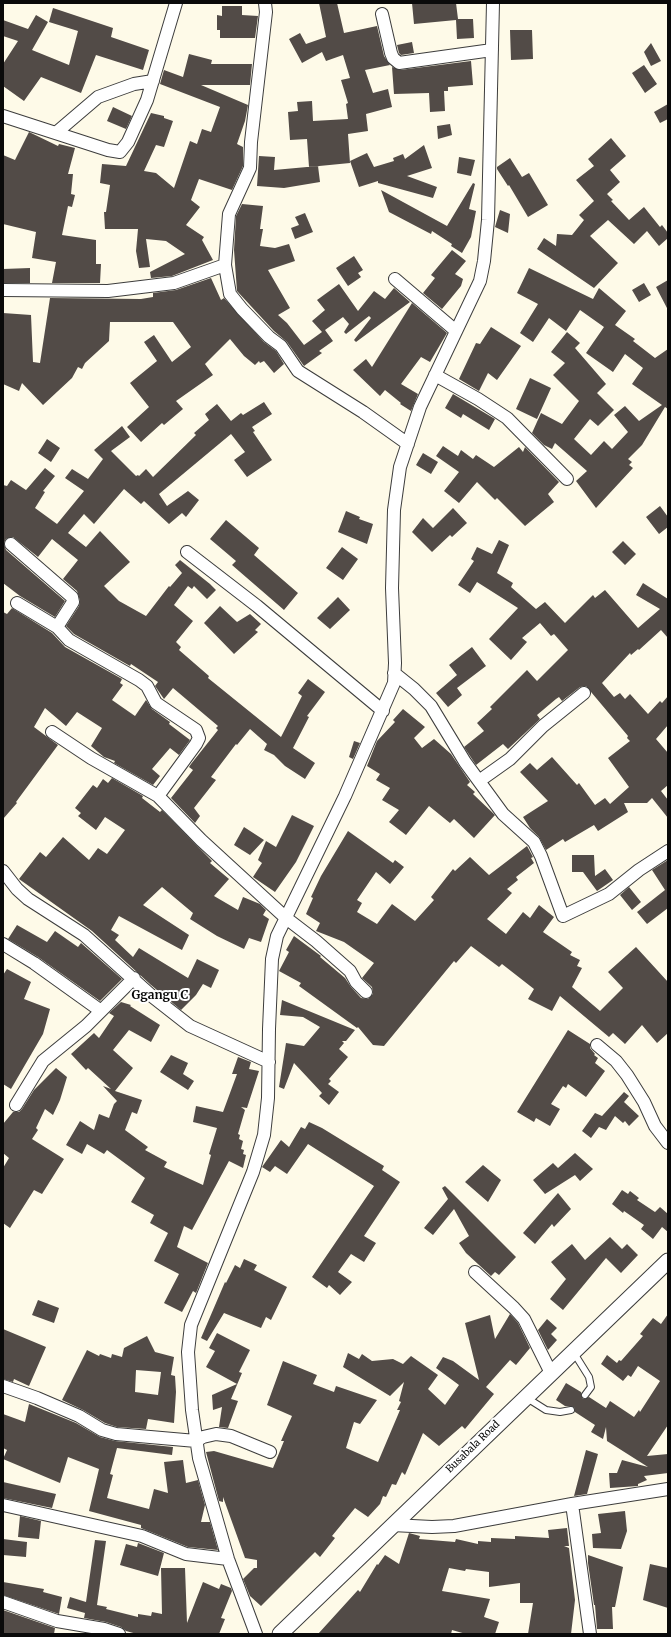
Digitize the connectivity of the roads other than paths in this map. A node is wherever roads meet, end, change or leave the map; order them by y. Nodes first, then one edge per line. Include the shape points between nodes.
1 (176, 3) edge
2 (265, 3) edge
3 (493, 3) edge
4 (382, 14) dead end
5 (492, 50) junction
6 (153, 81) junction
7 (3, 116) edge
8 (57, 132) junction
9 (225, 265) junction
10 (395, 279) dead end
11 (3, 290) edge
12 (456, 331) junction
13 (435, 375) junction
14 (408, 444) junction
15 (567, 479) dead end
16 (11, 544) dead end
17 (187, 552) dead end
18 (17, 603) dead end
19 (57, 627) junction
20 (394, 673) junction
21 (584, 693) dead end
22 (383, 710) junction
23 (52, 732) dead end
24 (480, 781) junction
25 (158, 796) junction
26 (668, 851) edge
27 (3, 871) edge
28 (286, 918) junction
29 (3, 944) edge
30 (134, 978) junction
31 (366, 992) dead end
32 (101, 1011) junction
33 (597, 1046) dead end
34 (269, 1062) junction
35 (16, 1105) dead end
36 (668, 1143) edge
37 (668, 1261) edge
38 (475, 1272) dead end
39 (573, 1351) junction
40 (551, 1373) junction
41 (3, 1386) edge
42 (585, 1395) dead end
43 (526, 1397) junction
44 (571, 1410) dead end
45 (196, 1441) junction
46 (270, 1452) dead end
47 (668, 1489) edge
48 (572, 1504) junction
49 (3, 1505) edge
50 (392, 1524) junction
51 (228, 1559) junction
52 (3, 1602) edge
53 (119, 1634) edge
54 (256, 1634) edge
55 (280, 1634) edge
56 (590, 1634) edge

1 - 6 street
2 - 9 street via 251,142 252,159 246,179 229,214
3 - 5 street
4 - 5 street via 391,53 399,63
5 - 12 street via 488,220 484,261 480,280
6 - 8 street via 134,84 98,97
6 - 8 street via 128,142 120,152
7 - 8 street
9 - 11 street via 174,283 108,291
9 - 14 street via 230,294 269,337 281,346 298,371
10 - 12 street
12 - 13 street
13 - 14 street via 420,407
13 - 15 street via 507,418
14 - 20 street via 400,467 394,510
16 - 19 street via 72,597 73,602
17 - 22 street
18 - 19 street
19 - 25 street via 69,640 139,680 147,686 156,703 196,730 199,738 196,744
20 - 22 street via 394,683
20 - 24 street via 431,706 465,762
21 - 24 street via 547,723 506,762
22 - 28 street
23 - 25 street via 91,758
24 - 26 street via 503,814 532,839 538,848 563,916 609,894
25 - 28 street via 201,840
27 - 30 street via 28,899 84,935
28 - 31 street via 350,971
28 - 34 street via 277,936 272,958
29 - 32 street
30 - 32 street
30 - 34 street via 190,1026
32 - 35 street via 43,1061
33 - 36 street via 616,1061 627,1075 655,1126
34 - 45 street via 264,1135 191,1325 188,1352
37 - 39 street, Busabala Road
38 - 40 street via 524,1319
39 - 40 street, Busabala Road
39 - 42 lane via 589,1377 590,1387
40 - 43 street, Busabala Road
41 - 45 street via 37,1398 79,1416 102,1430 116,1434
43 - 44 lane via 546,1410
43 - 50 street, Busabala Road
45 - 46 street via 216,1434 231,1436
45 - 51 street
47 - 48 street
48 - 50 street via 454,1526
48 - 56 street
49 - 51 street via 142,1536 186,1554
50 - 55 street, Busabala Road
51 - 54 street
52 - 53 street via 56,1620

